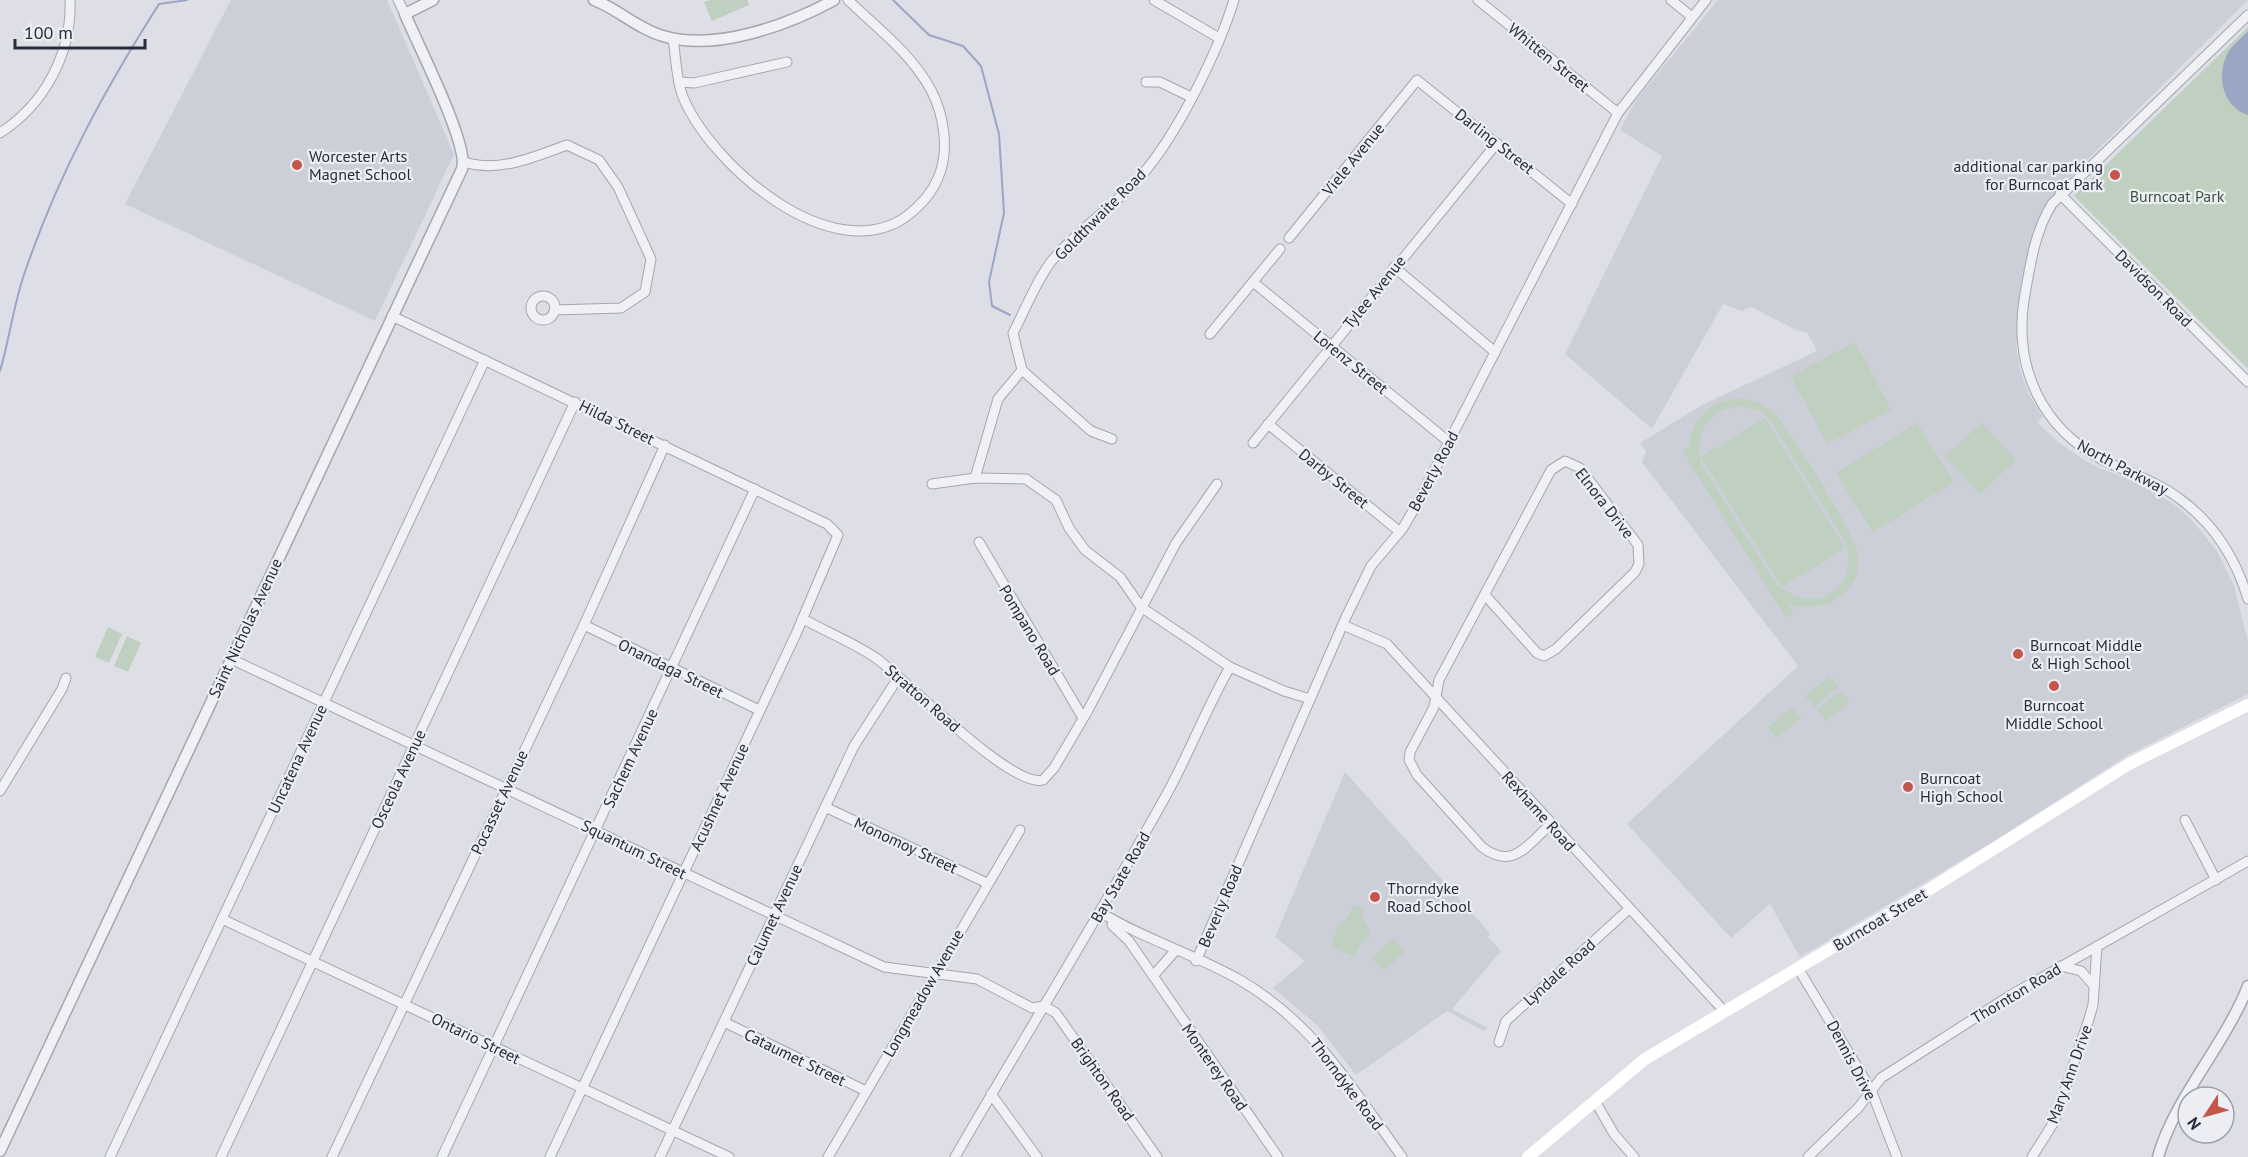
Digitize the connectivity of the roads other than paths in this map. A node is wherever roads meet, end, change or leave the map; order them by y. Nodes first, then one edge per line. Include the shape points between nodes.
1 (70, 0) edge
2 (398, 0) edge
3 (433, 0) edge
4 (594, 0) edge
5 (834, 0) edge
6 (848, 0) edge
7 (1154, 0) edge
8 (1234, 0) edge
9 (1478, 0) edge
10 (1671, 0) edge
11 (1706, 0) edge
12 (405, 14) junction
13 (2248, 15) edge
14 (1692, 17) junction
15 (1219, 38) junction
16 (673, 39) junction
17 (787, 62) dead end
18 (1417, 80) joint
19 (679, 82) junction
20 (1146, 82) dead end
21 (1191, 98) junction
22 (1618, 113) junction
23 (0, 133) edge
24 (1497, 143) junction
25 (464, 162) junction
26 (2060, 194) junction
27 (1572, 204) junction
28 (1289, 238) dead end
29 (1280, 249) dead end
30 (1394, 267) junction
31 (1253, 282) junction
32 (554, 310) dead end
33 (392, 316) junction
34 (1210, 334) dead end
35 (1332, 345) junction
36 (1495, 352) junction
37 (485, 360) junction
38 (1022, 370) junction
39 (2248, 382) edge
40 (575, 402) junction
41 (1268, 424) junction
42 (1112, 439) dead end
43 (1449, 442) junction
44 (1253, 443) dead end
45 (665, 446) junction
46 (975, 478) junction
47 (932, 484) dead end
48 (1217, 484) dead end
49 (755, 489) junction
50 (1400, 532) junction
51 (838, 535) joint
52 (979, 542) dead end
53 (1485, 595) junction
54 (2248, 599) edge
55 (1142, 607) junction
56 (803, 619) junction
57 (584, 625) junction
58 (1343, 625) junction
59 (231, 659) junction
60 (1230, 667) junction
61 (671, 669) junction
62 (66, 678) dead end
63 (898, 678) junction
64 (1436, 695) junction
65 (1310, 699) junction
66 (324, 702) junction
67 (2248, 705) edge
68 (759, 710) junction
69 (1083, 718) junction
70 (414, 746) junction
71 (505, 788) junction
72 (0, 791) edge
73 (825, 807) junction
74 (2185, 820) dead end
75 (1551, 824) junction
76 (1020, 830) dead end
77 (596, 831) junction
78 (2248, 861) edge
79 (684, 873) junction
80 (2216, 880) junction
81 (987, 884) junction
82 (1629, 909) junction
83 (1100, 912) junction
84 (773, 916) junction
85 (222, 919) junction
86 (2097, 946) junction
87 (1175, 951) junction
88 (1196, 961) junction
89 (312, 962) junction
90 (2061, 966) junction
91 (1798, 968) junction
92 (937, 972) junction
93 (1153, 976) junction
94 (2094, 986) junction
95 (2248, 986) edge
96 (405, 1003) junction
97 (1044, 1006) junction
98 (1725, 1012) junction
99 (724, 1022) junction
100 (1499, 1042) dead end
101 (495, 1047) junction
102 (582, 1090) junction
103 (1871, 1090) junction
104 (866, 1091) junction
105 (991, 1094) junction
106 (1595, 1101) junction
107 (673, 1130) junction
108 (0, 1151) edge
109 (110, 1157) edge
110 (221, 1157) edge
111 (332, 1157) edge
112 (442, 1157) edge
113 (550, 1157) edge
114 (660, 1157) edge
115 (729, 1157) edge
116 (828, 1157) edge
117 (955, 1157) edge
118 (1037, 1157) edge
119 (1157, 1157) edge
120 (1278, 1157) edge
121 (1401, 1157) edge
122 (1528, 1157) edge
123 (1634, 1157) edge
124 (1808, 1157) edge
125 (1897, 1157) edge
126 (2032, 1157) edge
127 (2158, 1157) edge

1 - 23 street via 68,36 56,70 34,104
2 - 12 street
3 - 12 street
4 - 16 street
5 - 16 street via 749,32 695,42
6 - 19 street via 916,66 932,93 943,131 943,167 934,187 916,209 894,224 874,229 842,229 812,220 767,195 741,175 710,142 691,114
7 - 15 street
8 - 15 street, Goldthwaite Road
9 - 22 street, Whitten Street
10 - 14 street
11 - 14 street, Beverly Road
12 - 25 street via 460,142
13 - 26 street, North Parkway
14 - 22 street, Beverly Road
15 - 21 street, Goldthwaite Road
16 - 19 street
17 - 19 street via 694,83
18 - 24 street, Darling Street
18 - 28 street, Viele Avenue
20 - 21 street via 1160,82
21 - 38 street, Goldthwaite Road via 1176,127 1140,177 1053,259 1014,333
22 - 27 street, Beverly Road
24 - 27 street, Darling Street
24 - 30 street, Tylee Avenue
25 - 32 street via 499,168 567,146 599,160 618,187 651,259 645,292 621,308
25 - 33 street, Saint Nicholas Avenue
26 - 39 street, Davidson Road
26 - 54 street, North Parkway via 2038,233 2022,316 2024,359 2036,396 2082,447 2165,489 2205,520 2231,556
27 - 36 street, Beverly Road
29 - 31 street
30 - 35 street, Tylee Avenue
30 - 36 street
31 - 34 street
31 - 35 street, Lorenz Street
33 - 37 street, Hilda Street
33 - 59 street, Saint Nicholas Avenue
35 - 41 street, Tylee Avenue
35 - 43 street, Lorenz Street
36 - 43 street, Beverly Road
37 - 40 street, Hilda Street
37 - 66 street, Uncatena Avenue
38 - 42 street via 1091,431
38 - 46 street via 998,399
40 - 45 street, Hilda Street
40 - 70 street, Osceola Avenue
41 - 44 street, Tylee Avenue
41 - 50 street, Darby Street
43 - 50 street, Beverly Road
45 - 49 street, Hilda Street
45 - 57 street, Pocasset Avenue
46 - 47 street
46 - 55 street via 1026,479 1056,500 1085,550 1120,577
48 - 55 street via 1176,543
49 - 51 street, Hilda Street via 827,524
49 - 61 street, Sachem Avenue
50 - 58 street, Beverly Road via 1371,566
51 - 56 street, Acushnet Avenue
52 - 69 street, Pompano Road
53 - 53 street, Elnora Drive via 1546,478 1557,464 1565,461 1580,468 1638,545 1639,564 1635,572 1551,654 1537,653
53 - 64 street, Elnora Drive via 1439,680
55 - 60 street
55 - 69 street
56 - 63 street, Stratton Road via 869,654
56 - 68 street, Acushnet Avenue
57 - 61 street, Onandaga Street
57 - 71 street, Pocasset Avenue
58 - 64 street, Rexhame Road via 1387,644
58 - 65 street, Beverly Road
59 - 66 street, Squantum Street
59 - 108 street, Saint Nicholas Avenue
60 - 65 street
60 - 83 street, Bay State Road via 1170,788
61 - 68 street, Onandaga Street
61 - 77 street, Sachem Avenue
62 - 72 street
63 - 69 street, Stratton Road via 991,756 1029,781 1038,782 1054,768
63 - 73 street, Calumet Avenue via 860,736
64 - 75 street, Rexhame Road
64 - 75 street, Elnora Drive via 1434,707 1410,752 1409,760 1424,783 1482,847 1500,858 1516,854
65 - 88 street, Beverly Road
66 - 70 street, Squantum Street
66 - 85 street, Uncatena Avenue
67 - 91 main road, Burncoat Street via 2129,764
68 - 79 street, Acushnet Avenue
70 - 71 street, Squantum Street
70 - 89 street, Osceola Avenue
71 - 77 street, Squantum Street
71 - 96 street, Pocasset Avenue
73 - 81 street, Monomoy Street
73 - 84 street, Calumet Avenue
74 - 80 street
75 - 82 street, Rexhame Road
76 - 81 street, Longmeadow Avenue
77 - 79 street, Squantum Street
77 - 101 street, Sachem Avenue
78 - 80 street, Thornton Road
79 - 84 street, Squantum Street
79 - 102 street, Acushnet Avenue
80 - 86 street, Thornton Road
81 - 92 street, Longmeadow Avenue
82 - 98 street, Rexhame Road
82 - 100 street, Lyndale Road via 1506,1021
83 - 87 street, Thorndyke Road
83 - 93 street, Monterey Road via 1129,941
83 - 97 street, Bay State Road
84 - 92 street, Squantum Street via 884,967
84 - 99 street, Calumet Avenue
85 - 89 street, Ontario Street
85 - 109 street, Uncatena Avenue
86 - 90 street, Thornton Road
86 - 94 street, Mary Ann Drive
87 - 88 street, Thorndyke Road
87 - 93 street
88 - 121 street, Thorndyke Road via 1245,983 1303,1026 1328,1054
89 - 96 street, Ontario Street
89 - 110 street, Osceola Avenue
90 - 94 street via 2080,971
90 - 103 street, Thornton Road via 1881,1078
91 - 98 main road, Burncoat Street
91 - 103 street, Dennis Drive
92 - 97 street, Squantum Street via 977,979 1032,1008
92 - 104 street, Longmeadow Avenue
93 - 120 street, Monterey Road
94 - 126 street, Mary Ann Drive via 2089,1019 2061,1105
95 - 127 street via 2226,1033 2175,1116
96 - 101 street, Ontario Street
96 - 111 street, Pocasset Avenue
97 - 105 street, Bay State Road
97 - 119 street, Brighton Road via 1056,1013
98 - 106 main road, Burncoat Street via 1645,1059
99 - 104 street, Cataumet Street
99 - 107 street, Calumet Avenue
101 - 102 street, Ontario Street
101 - 112 street, Sachem Avenue
102 - 107 street, Ontario Street
102 - 113 street, Acushnet Avenue
103 - 124 street, Thornton Road
103 - 125 street, Dennis Drive
104 - 116 street, Longmeadow Avenue
105 - 117 street, Bay State Road
105 - 118 street
106 - 122 main road, Burncoat Street
106 - 123 street via 1614,1134
107 - 114 street, Calumet Avenue
107 - 115 street, Ontario Street

